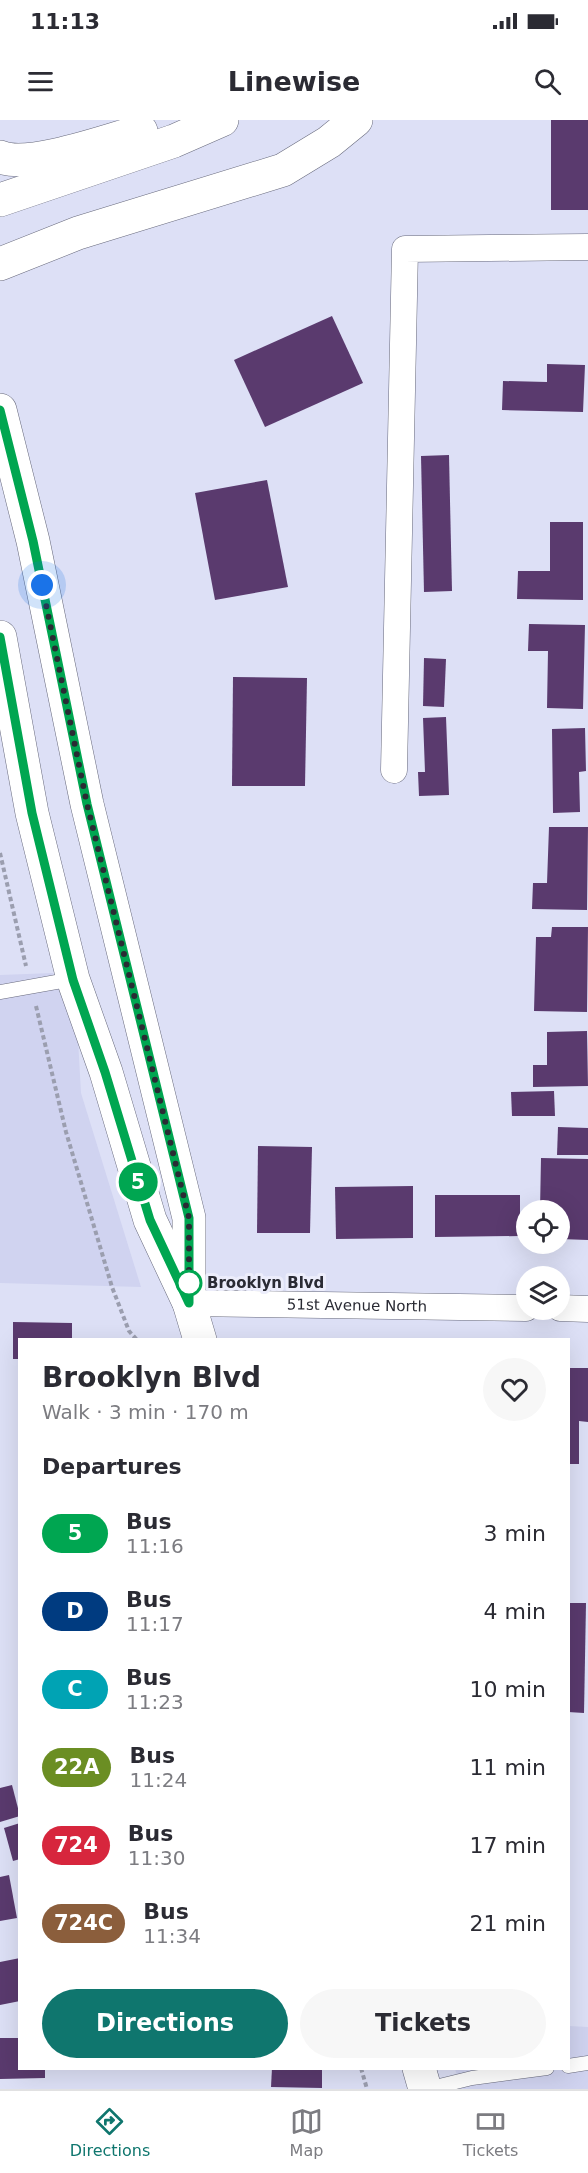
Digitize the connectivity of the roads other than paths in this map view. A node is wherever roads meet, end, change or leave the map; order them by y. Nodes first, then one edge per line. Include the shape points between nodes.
1 (180, 120) edge
2 (222, 120) edge
3 (356, 120) edge
4 (0, 157) edge
5 (0, 200) edge
6 (588, 247) edge
7 (0, 264) edge
8 (0, 410) edge
9 (0, 637) edge
10 (394, 770) dead end
11 (73, 980) junction
12 (0, 992) edge
13 (189, 1303) junction
14 (516, 1308) edge
15 (570, 1308) edge
16 (588, 1309) edge
17 (199, 1338) edge
18 (588, 2063) edge
19 (570, 2066) edge
20 (420, 2070) edge
21 (532, 2070) edge
22 (426, 2089) edge

1 - 4 main road via 47,157 10,161
2 - 5 main road via 174,141
3 - 7 main road via 283,170 78,233
6 - 10 street via 405,249
8 - 13 main road via 33,541 87,804 189,1218
9 - 11 main road via 32,813
11 - 12 lane
11 - 13 main road via 150,1220
13 - 14 street, 51st Avenue North
13 - 17 main road
15 - 16 street
18 - 19 lane
20 - 22 main road
21 - 22 lane

